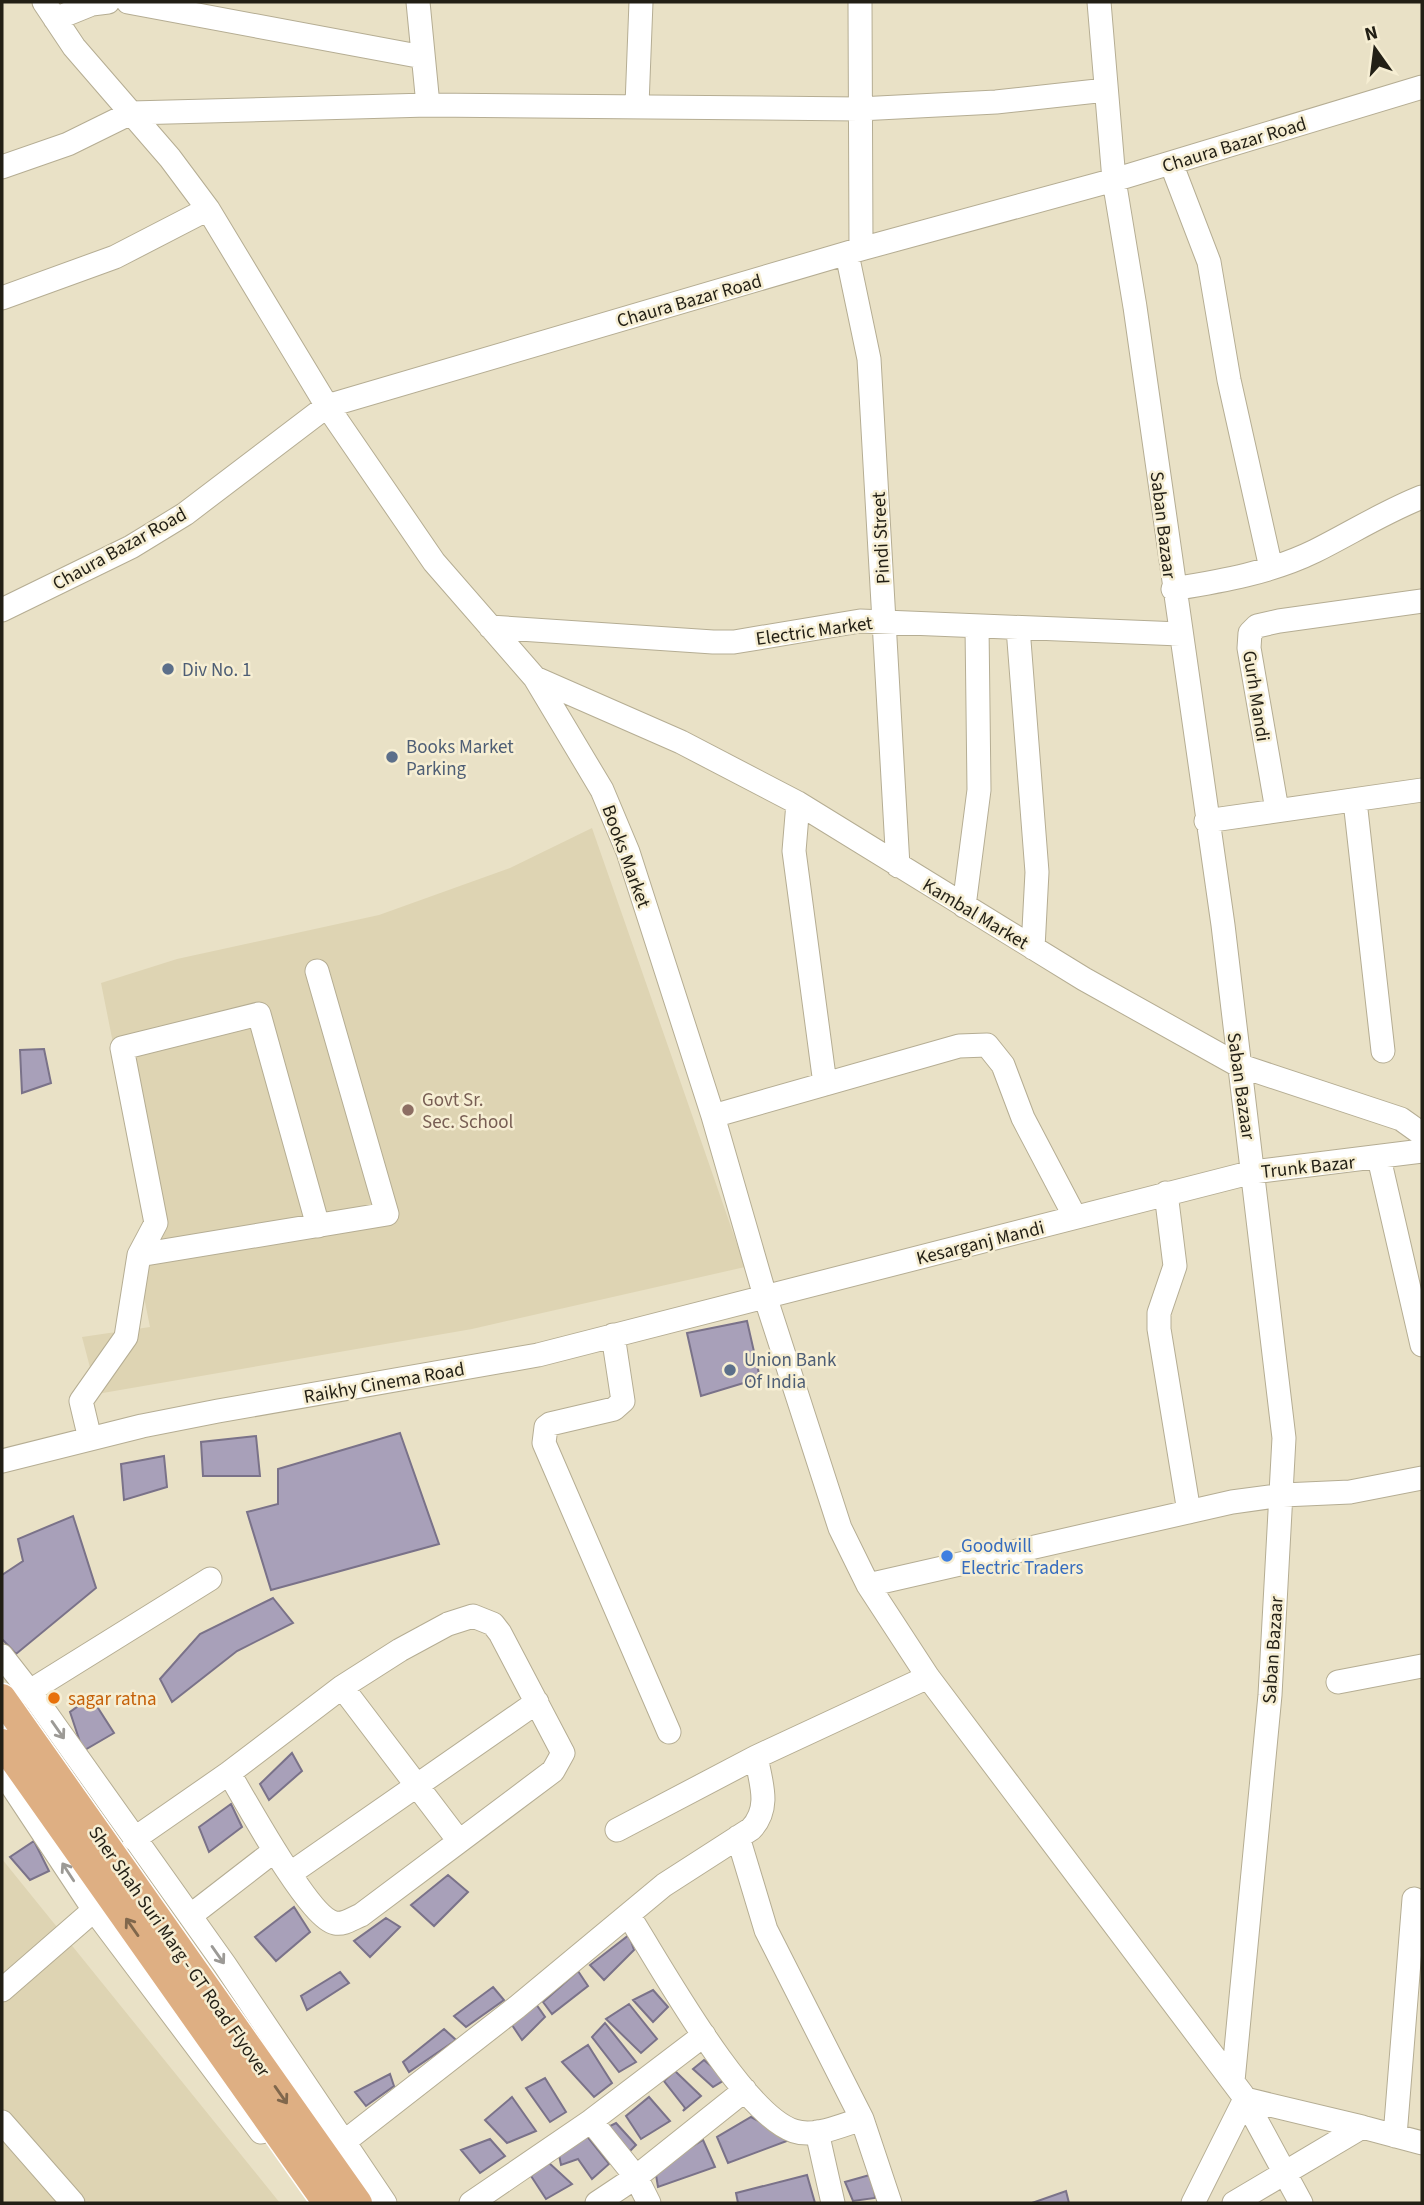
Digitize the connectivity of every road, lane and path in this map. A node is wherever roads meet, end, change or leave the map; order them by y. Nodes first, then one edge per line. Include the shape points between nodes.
1 (108, 2) edge
2 (128, 2) edge
3 (418, 2) edge
4 (641, 2) edge
5 (860, 2) edge
6 (1098, 2) edge
7 (50, 10) edge
8 (423, 57) junction
9 (1422, 87) edge
10 (1106, 90) junction
11 (428, 105) junction
12 (637, 105) junction
13 (859, 109) junction
14 (131, 113) junction
15 (1171, 163) junction
16 (2, 167) edge
17 (1114, 180) junction
18 (208, 209) junction
19 (854, 252) junction
20 (2, 298) edge
21 (327, 406) junction
22 (1422, 497) edge
23 (1271, 568) junction
24 (1173, 589) junction
25 (1422, 601) edge
26 (2, 610) edge
27 (885, 621) junction
28 (977, 625) junction
29 (490, 627) junction
30 (1018, 628) junction
31 (1180, 634) junction
32 (535, 678) junction
33 (1422, 790) edge
34 (1355, 801) junction
35 (798, 803) junction
36 (1276, 810) junction
37 (1206, 821) junction
38 (898, 866) junction
39 (964, 906) junction
40 (1033, 948) junction
41 (317, 971) dead end
42 (1383, 1051) dead end
43 (1238, 1065) junction
44 (825, 1084) junction
45 (713, 1116) junction
46 (1422, 1134) edge
47 (1422, 1151) edge
48 (1379, 1158) junction
49 (1253, 1172) junction
50 (1194, 1185) joint
51 (1166, 1193) junction
52 (1075, 1217) junction
53 (318, 1226) junction
54 (139, 1255) junction
55 (765, 1296) junction
56 (613, 1335) junction
57 (1422, 1345) edge
58 (90, 1439) junction
59 (2, 1461) edge
60 (1422, 1478) edge
61 (1283, 1495) junction
62 (1189, 1513) junction
63 (209, 1578) dead end
64 (868, 1585) junction
65 (2, 1656) edge
66 (1422, 1666) edge
67 (928, 1677) junction
68 (1338, 1682) dead end
69 (342, 1687) junction
70 (30, 1691) junction
71 (2, 1698) edge
72 (537, 1702) junction
73 (669, 1732) dead end
74 (2, 1742) edge
75 (757, 1757) junction
76 (2, 1771) edge
77 (229, 1773) junction
78 (416, 1784) junction
79 (617, 1830) dead end
80 (738, 1837) junction
81 (134, 1839) junction
82 (459, 1841) junction
83 (274, 1851) junction
84 (290, 1873) junction
85 (1414, 1899) dead end
86 (94, 1910) junction
87 (190, 1916) junction
88 (629, 1916) junction
89 (2, 1990) edge
90 (704, 2035) junction
91 (745, 2090) junction
92 (1239, 2090) junction
93 (862, 2119) junction
94 (591, 2121) junction
95 (2, 2122) edge
96 (1362, 2127) junction
97 (817, 2132) junction
98 (1395, 2136) junction
99 (344, 2142) junction
100 (1422, 2143) edge
101 (1285, 2174) junction
102 (636, 2177) junction
103 (72, 2203) edge
104 (311, 2203) edge
105 (327, 2203) edge
106 (358, 2203) edge
107 (386, 2203) edge
108 (471, 2203) edge
109 (597, 2203) edge
110 (649, 2203) edge
111 (833, 2203) edge
112 (890, 2203) edge
113 (1193, 2203) edge
114 (1234, 2203) edge
115 (1301, 2203) edge

1 - 7 street
2 - 8 street
3 - 8 street
4 - 12 street
5 - 13 street, Pindi Street
6 - 10 street, Saban Bazaar
7 - 14 street, Books Market via 74,47
8 - 11 street
9 - 15 street, Chaura Bazar Road
10 - 13 street via 996,102
10 - 17 street, Saban Bazaar
11 - 12 street
11 - 14 street
12 - 13 street
13 - 19 street, Pindi Street
14 - 16 street via 68,144
14 - 18 street, Books Market
15 - 17 street, Chaura Bazar Road
15 - 23 street via 1209,262 1229,380
17 - 19 street, Chaura Bazar Road
17 - 24 street, Saban Bazaar
18 - 20 street via 115,257
18 - 21 street, Books Market
19 - 21 street, Chaura Bazar Road
19 - 27 street, Pindi Street via 869,359
21 - 26 street, Chaura Bazar Road via 186,514 131,547
21 - 29 street, Books Market via 435,562
22 - 23 street
23 - 24 street
24 - 31 street, Saban Bazaar
25 - 36 street, Gurh Mandi via 1279,621 1257,626 1250,633
27 - 28 street, Electric Market
27 - 29 street, Electric Market via 838,624 734,642
27 - 38 street, Pindi Street
28 - 30 street, Electric Market
28 - 39 street via 979,790
29 - 32 street, Books Market
30 - 31 street, Electric Market
30 - 40 street via 1037,872
31 - 37 street, Saban Bazaar
32 - 35 street, Kambal Market via 681,742
32 - 45 street, Books Market via 617,822
33 - 34 street
34 - 36 street
34 - 42 street
35 - 38 street, Kambal Market
35 - 44 street via 794,851
36 - 37 street
37 - 43 street, Saban Bazaar
38 - 39 street, Kambal Market
39 - 40 street, Kambal Market
40 - 43 street, Kambal Market
41 - 53 street via 387,1214
43 - 46 street, Kambal Market via 1401,1119
43 - 49 street, Saban Bazaar
44 - 45 street
44 - 52 street via 959,1045 987,1045 1003,1065 1023,1118
45 - 55 street, Books Market
47 - 48 street, Trunk Bazar
48 - 49 street, Trunk Bazar
48 - 57 street
49 - 50 street, Trunk Bazar
49 - 61 street, Saban Bazaar via 1284,1438
50 - 51 street, Kesarganj Mandi
51 - 52 street, Kesarganj Mandi
51 - 62 street via 1175,1266 1159,1313 1159,1329
52 - 55 street, Kesarganj Mandi
53 - 54 street
53 - 54 street via 259,1014 122,1048 156,1223
54 - 58 street via 127,1337 80,1401
55 - 56 street, Raikhy Cinema Road
55 - 64 street, Books Market via 840,1528
56 - 58 street, Raikhy Cinema Road via 538,1355 218,1410
56 - 73 street via 623,1401 614,1409 550,1424 545,1427 544,1443
58 - 59 street, Raikhy Cinema Road
60 - 61 street via 1350,1492
61 - 62 street
61 - 92 street, Saban Bazaar
62 - 64 street
63 - 70 street
64 - 67 street, Books Market
65 - 70 street
66 - 68 street
67 - 75 street
67 - 92 street, Books Market
69 - 72 street via 448,1623 473,1616 493,1624
69 - 77 street
69 - 78 street
70 -> 81 street
71 -> 106 main road, Sher Shah Suri Marg - GT Road Flyover
72 - 78 street
72 - 82 street via 561,1745 560,1764
105 -> 74 main road, Sher Shah Suri Marg - GT Road Flyover
75 - 79 street
75 - 80 street via 763,1811 759,1821
86 -> 76 street
77 - 81 street
77 - 83 street
78 - 82 street
78 - 84 street
80 - 88 street via 664,1885
80 - 93 street via 766,1930
81 - 87 street
82 - 84 street via 346,1922 335,1923 317,1912
83 - 84 street
83 - 87 street
85 - 98 street
86 - 89 street
86 - 104 street
87 -> 99 street
88 - 90 street
88 - 99 street
90 - 91 street
90 - 94 street
91 - 97 street via 759,2109 778,2123 794,2131
91 - 102 street
92 - 96 street
92 - 101 street, Books Market
92 - 113 street
93 - 97 street
93 - 112 street
94 - 102 street
94 - 108 street
95 - 103 street
96 - 98 street
96 - 101 street
97 - 111 street
98 - 100 street
99 - 107 street
101 - 114 street
101 - 115 street, Books Market
102 - 109 street
102 - 110 street

